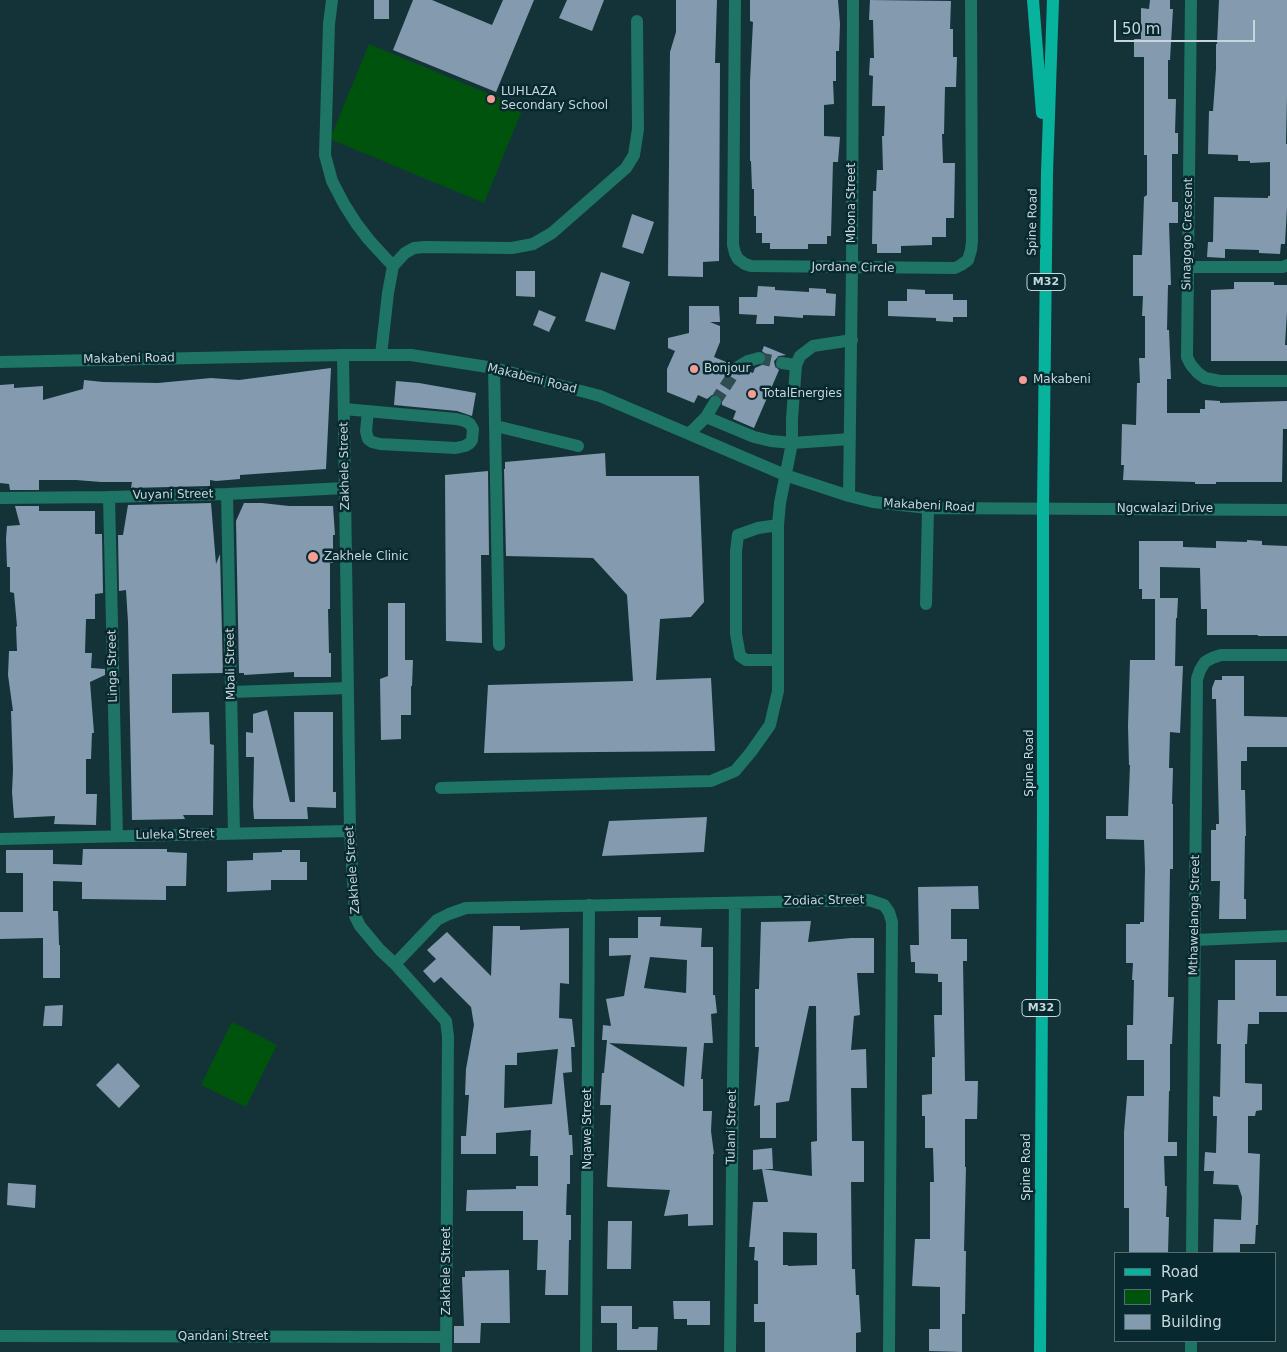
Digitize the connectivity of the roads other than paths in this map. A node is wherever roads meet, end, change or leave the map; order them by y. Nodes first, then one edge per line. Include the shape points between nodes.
1 (332, 0) edge
2 (735, 0) edge
3 (853, 0) edge
4 (971, 0) edge
5 (1033, 0) edge
6 (1053, 0) edge
7 (1191, 0) edge
8 (637, 22) dead end
9 (1047, 173) junction
10 (1287, 265) edge
11 (393, 266) junction
12 (1188, 267) junction
13 (852, 268) junction
14 (852, 340) junction
15 (343, 355) junction
16 (381, 355) junction
17 (759, 358) tunnel mouth
18 (0, 362) edge
19 (782, 363) tunnel mouth
20 (796, 365) junction
21 (738, 367) tunnel mouth
22 (494, 368) junction
23 (1287, 382) edge
24 (715, 402) tunnel mouth
25 (344, 409) junction
26 (368, 411) junction
27 (706, 417) junction
28 (496, 426) junction
29 (689, 434) junction
30 (850, 439) junction
31 (792, 443) junction
32 (578, 446) dead end
33 (785, 475) junction
34 (345, 488) junction
35 (227, 494) junction
36 (849, 496) junction
37 (109, 497) junction
38 (0, 498) edge
39 (928, 508) junction
40 (1043, 508) junction
41 (1287, 510) edge
42 (778, 525) junction
43 (926, 604) dead end
44 (499, 645) dead end
45 (1287, 655) edge
46 (778, 660) junction
47 (348, 688) junction
48 (231, 692) junction
49 (441, 788) dead end
50 (350, 831) junction
51 (234, 833) junction
52 (117, 836) junction
53 (0, 839) edge
54 (735, 903) junction
55 (590, 906) junction
56 (1287, 936) edge
57 (1195, 940) junction
58 (395, 964) junction
59 (1192, 1252) edge
60 (0, 1336) edge
61 (446, 1337) junction
62 (446, 1352) edge
63 (586, 1352) edge
64 (730, 1352) edge
65 (889, 1352) edge
66 (1040, 1352) edge

1 - 11 street via 326,154 332,181 365,235
2 - 13 street, Jordane Circle via 735,253 744,264 751,266
3 - 13 street, Mbona Street
4 - 13 street, Jordane Circle via 972,241 968,260 954,268
5 - 9 main road, Spine Road / M32
6 - 9 main road, Spine Road / M32
7 - 12 street, Sinagogo Crescent
8 - 11 street via 638,130 634,155 626,168 552,233 534,244 512,248 414,248
9 - 40 main road, Spine Road / M32
10 - 12 street
11 - 16 street
12 - 23 street, Sinagogo Crescent via 1187,357 1191,365 1205,378
13 - 14 street, Mbona Street
14 - 20 street via 813,346 800,356
14 - 30 street, Mbona Street
15 - 16 street, Makabeni Road
15 - 18 street, Makabeni Road
15 - 25 street, Zakhele Street
16 - 22 street, Makabeni Road via 411,355
17 - 21 street
19 - 20 street
20 - 31 street
22 - 28 street
22 - 29 street, Makabeni Road via 600,396
24 - 27 street
25 - 26 street
25 - 34 street, Zakhele Street
26 - 26 street via 465,421 473,429 472,440 470,444 456,448 372,442 366,431
27 - 29 street
27 - 31 street via 754,437
28 - 32 street
28 - 44 street
29 - 33 street, Makabeni Road
30 - 31 street
30 - 36 street, Mbona Street
31 - 33 street
33 - 36 street, Makabeni Road
33 - 42 street
34 - 35 street, Vuyani Street
34 - 47 street, Zakhele Street
35 - 37 street, Vuyani Street
35 - 48 street, Mbali Street
36 - 39 street, Makabeni Road
37 - 38 street, Vuyani Street
37 - 52 street, Linga Street
39 - 40 street, Makabeni Road
39 - 43 street
40 - 41 street, Ngcwalazi Drive
40 - 66 main road, Spine Road / M32
42 - 46 street
42 - 46 street via 738,535 736,634 740,656 746,660
45 - 57 street, Mthawelanga Street via 1221,654 1205,662 1200,670
46 - 49 street via 778,691 770,725 735,771 711,781
47 - 48 street
47 - 50 street, Zakhele Street
48 - 51 street, Mbali Street
50 - 51 street, Luleka Street
50 - 58 street, Zakhele Street via 355,916 374,944
51 - 52 street, Luleka Street
52 - 53 street, Luleka Street
54 - 55 street, Zodiac Street
54 - 64 street, Tulani Street
54 - 65 street, Zodiac Street via 869,900 884,905 889,912 892,922
55 - 58 street, Zodiac Street via 466,908 437,920
55 - 63 street, Nqawe Street
56 - 57 street
57 - 59 street, Mthawelanga Street
58 - 61 street, Zakhele Street via 446,1021
60 - 61 street, Qandani Street
61 - 62 street, Zakhele Street

